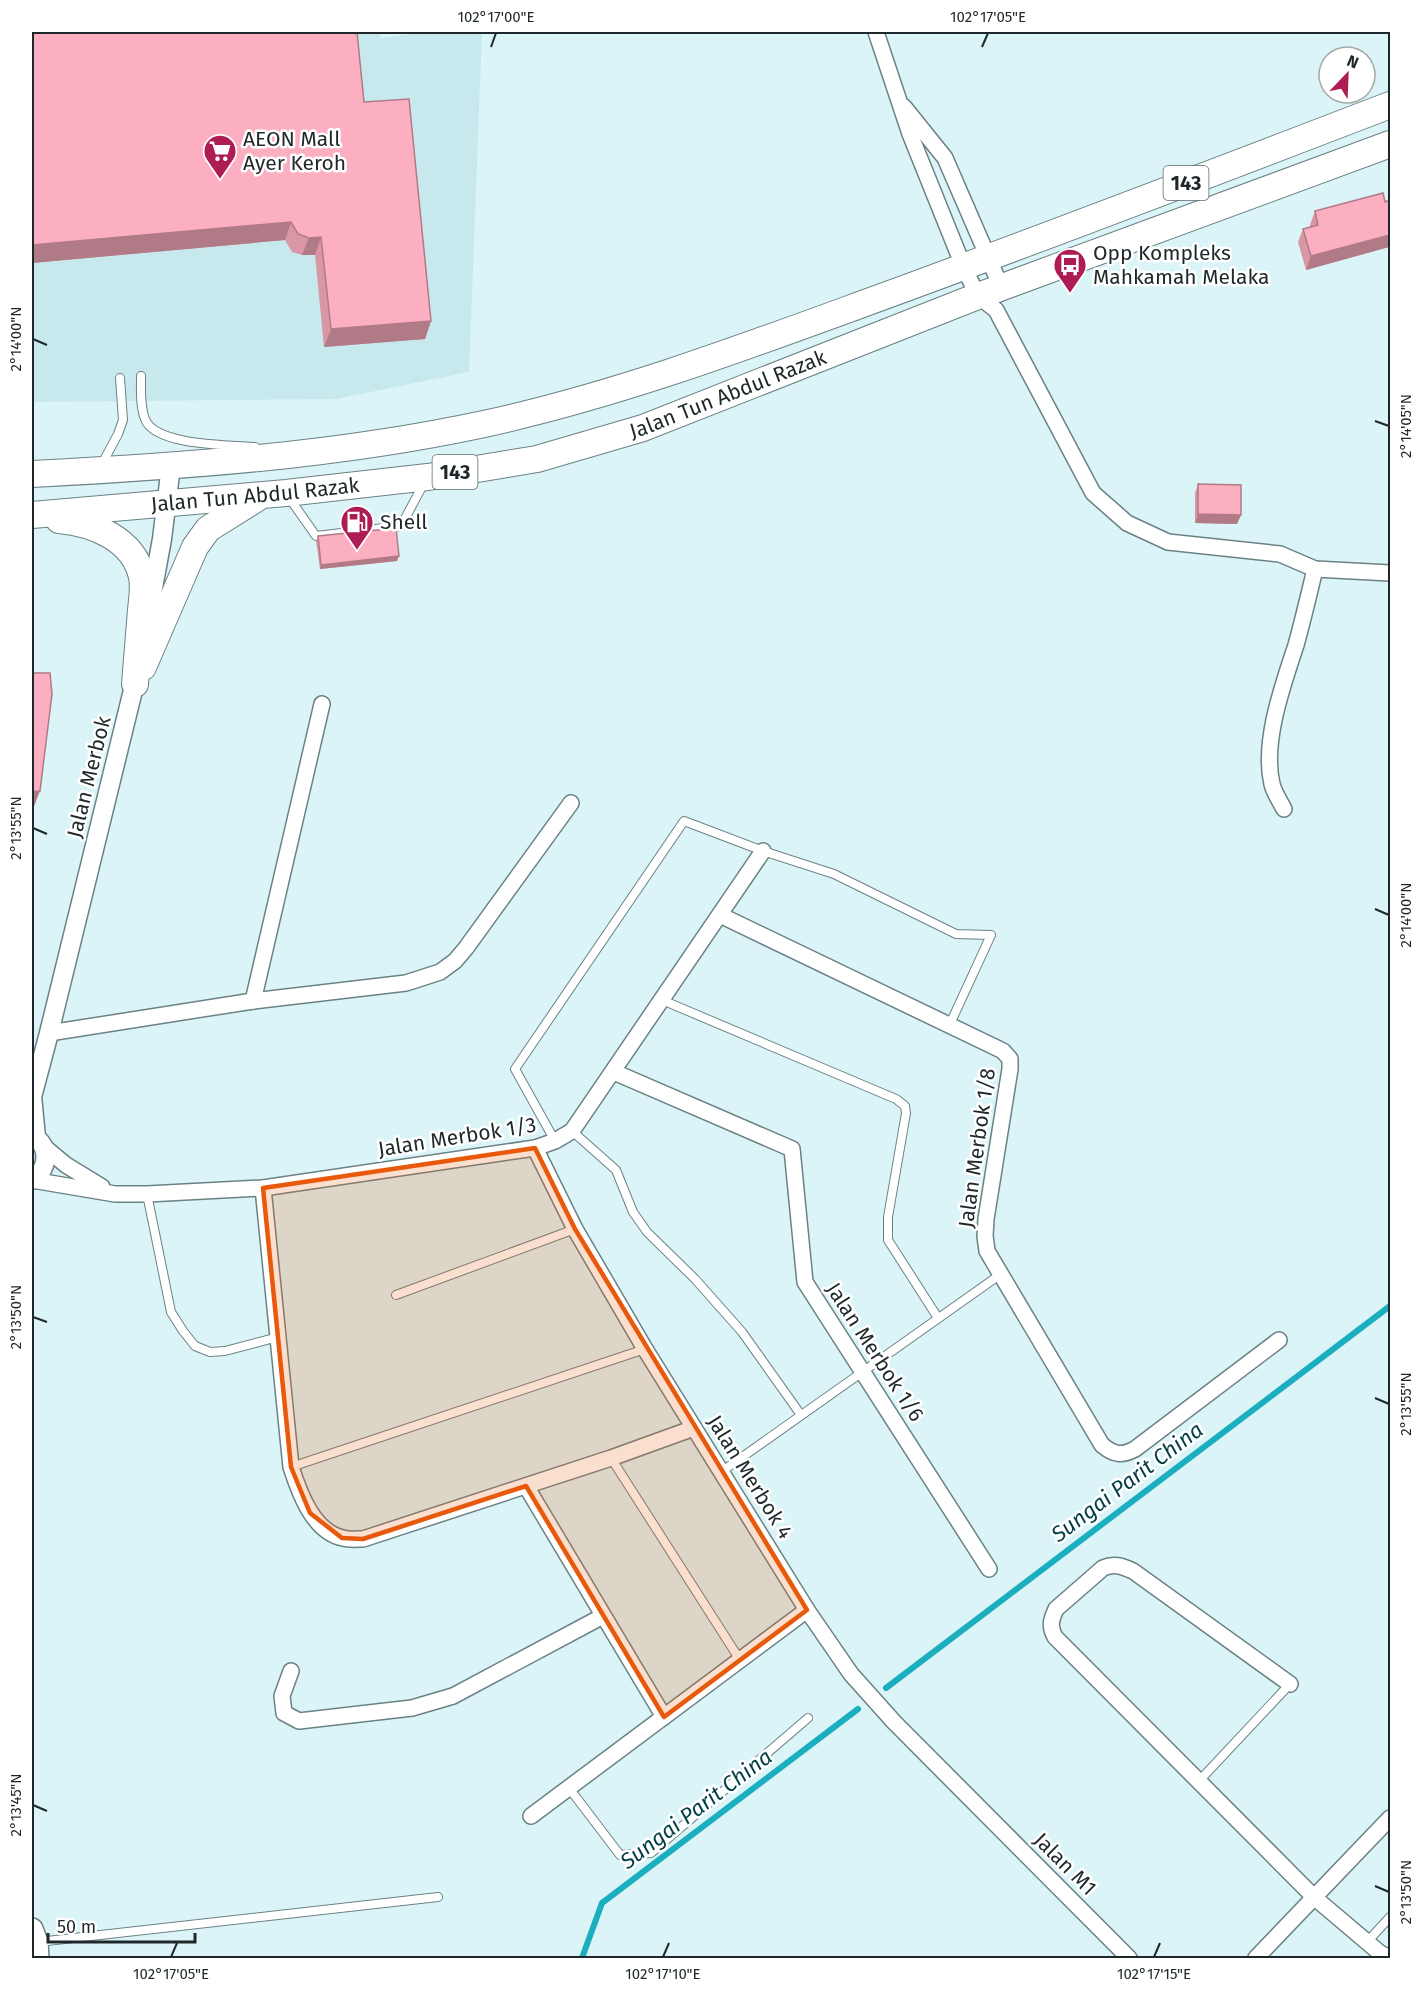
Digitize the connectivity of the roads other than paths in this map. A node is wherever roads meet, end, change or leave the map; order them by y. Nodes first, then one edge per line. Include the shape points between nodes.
1 (876, 32) edge
2 (898, 100) junction
3 (1390, 105) edge
4 (1387, 149) edge
5 (976, 263) junction
6 (991, 298) junction
7 (141, 376) dead end
8 (120, 378) dead end
9 (321, 453) junction
10 (171, 466) junction
11 (98, 471) junction
12 (32, 474) edge
13 (428, 477) junction
14 (275, 494) junction
15 (167, 503) junction
16 (32, 516) edge
17 (1315, 569) junction
18 (1390, 573) edge
19 (135, 684) junction
20 (321, 704) dead end
21 (571, 803) dead end
22 (1284, 809) dead end
23 (763, 850) junction
24 (720, 915) junction
25 (663, 1000) junction
26 (253, 1001) junction
27 (950, 1024) junction
28 (42, 1044) edge
29 (614, 1072) junction
30 (32, 1096) edge
31 (573, 1131) junction
32 (36, 1139) edge
33 (555, 1141) junction
34 (535, 1148) junction
35 (32, 1180) edge
36 (263, 1188) junction
37 (116, 1194) junction
38 (147, 1194) junction
39 (575, 1229) junction
40 (1001, 1274) junction
41 (396, 1295) dead end
42 (938, 1318) junction
43 (278, 1337) junction
44 (1279, 1340) dead end
45 (645, 1348) junction
46 (862, 1372) junction
47 (801, 1415) junction
48 (694, 1428) junction
49 (611, 1458) junction
50 (291, 1467) junction
51 (721, 1472) junction
52 (526, 1486) junction
53 (988, 1569) dead end
54 (807, 1610) junction
55 (603, 1616) junction
56 (740, 1660) junction
57 (291, 1671) dead end
58 (1290, 1684) joint
59 (664, 1717) junction
60 (808, 1718) dead end
61 (1200, 1780) junction
62 (569, 1788) junction
63 (970, 1799) joint
64 (531, 1816) dead end
65 (1390, 1818) edge
66 (438, 1897) dead end
67 (1315, 1898) junction
68 (1390, 1917) edge
69 (34, 1937) edge
70 (1367, 1942) junction
71 (1382, 1957) edge
72 (1129, 1959) edge
73 (1256, 1959) edge

1 - 2 street
2 - 5 street via 910,134
2 - 5 street via 945,158
3 - 5 highway, Jalan Tun Abdul Razak / 143
4 - 6 highway, Jalan Tun Abdul Razak / 143
5 - 6 street
5 - 6 street
5 - 9 highway, Jalan Tun Abdul Razak / 143 via 679,371 595,397 483,424
6 - 13 highway, Jalan Tun Abdul Razak / 143 via 643,428 537,459
6 - 17 street via 1093,493 1127,523 1168,542 1280,554
7 - 9 lane via 145,420 167,437
8 - 11 lane via 123,420
9 - 10 highway, Jalan Tun Abdul Razak / 143
10 - 11 highway, Jalan Tun Abdul Razak / 143
10 - 15 street, Jalan Merbok
11 - 12 highway, Jalan Tun Abdul Razak / 143
13 - 14 highway, Jalan Tun Abdul Razak / 143
13 - 14 lane via 401,526 316,536
14 - 15 highway, Jalan Tun Abdul Razak / 143
14 - 19 highway via 208,529 195,547
15 - 16 highway, Jalan Tun Abdul Razak / 143
15 - 19 street, Jalan Merbok
16 - 19 highway via 98,529 120,541 135,558 142,578
17 - 18 street
17 - 22 street via 1273,726 1272,785
19 - 28 street, Jalan Merbok
20 - 26 street
21 - 26 street via 466,948 440,972 406,983
23 - 24 street, Jalan Merbok 1/3
23 - 27 lane via 834,874 956,934 991,935
23 - 33 lane via 684,821 515,1069
24 - 25 street, Jalan Merbok 1/3
24 - 27 street, Jalan Merbok 1/8
25 - 29 street, Jalan Merbok 1/3
25 - 42 lane via 905,1106 888,1240
26 - 28 street
27 - 40 street, Jalan Merbok 1/8 via 1003,1051 1010,1059 985,1236 987,1251
28 - 30 street, Jalan Merbok
29 - 31 street, Jalan Merbok 1/3
29 - 46 street, Jalan Merbok 1/6 via 792,1149 805,1282
30 - 32 street, Jalan Merbok
31 - 33 street, Jalan Merbok 1/3
31 - 47 lane via 616,1170 633,1212 647,1232 742,1332
32 - 35 street, Jalan Merbok via 45,1153 43,1169
32 - 37 street, Jalan Merbok 1/3 via 80,1174
33 - 34 street, Jalan Merbok 1/3
34 - 36 street, Jalan Merbok 1/3
34 - 39 street, Jalan Merbok 4
35 - 37 street, Jalan Merbok 1/3
36 - 38 street, Jalan Merbok 1/3
36 - 43 street
37 - 38 street, Jalan Merbok 1/3
38 - 43 lane via 171,1312 195,1346 210,1352 225,1351
39 - 41 lane
39 - 45 street, Jalan Merbok 4
40 - 42 lane
40 - 44 street, Jalan Merbok 1/8 via 1102,1445 1118,1455 1136,1449
42 - 46 lane
43 - 50 street
45 - 48 street, Jalan Merbok 4
45 - 50 lane
46 - 47 lane
46 - 53 street, Jalan Merbok 1/6
47 - 51 lane
48 - 49 street
48 - 51 street, Jalan Merbok 4
49 - 52 street
49 - 56 lane
50 - 52 street via 310,1513 324,1528 342,1538 363,1539
51 - 54 street, Jalan Merbok 4
52 - 55 street
54 - 56 street
54 - 63 street, Jalan Merbok 4 via 851,1674
55 - 57 street via 453,1696 412,1708 299,1721 284,1713 282,1696
55 - 59 street
56 - 59 street
58 - 61 lane
58 - 61 street via 1123,1566 1111,1564 1103,1568 1056,1609 1050,1628 1055,1637
59 - 62 street
60 - 62 lane via 651,1853 620,1855
61 - 67 street
62 - 64 street
63 - 72 street, Jalan M1
65 - 67 street
66 - 69 lane
67 - 70 street
67 - 73 street
68 - 70 lane
70 - 71 street

